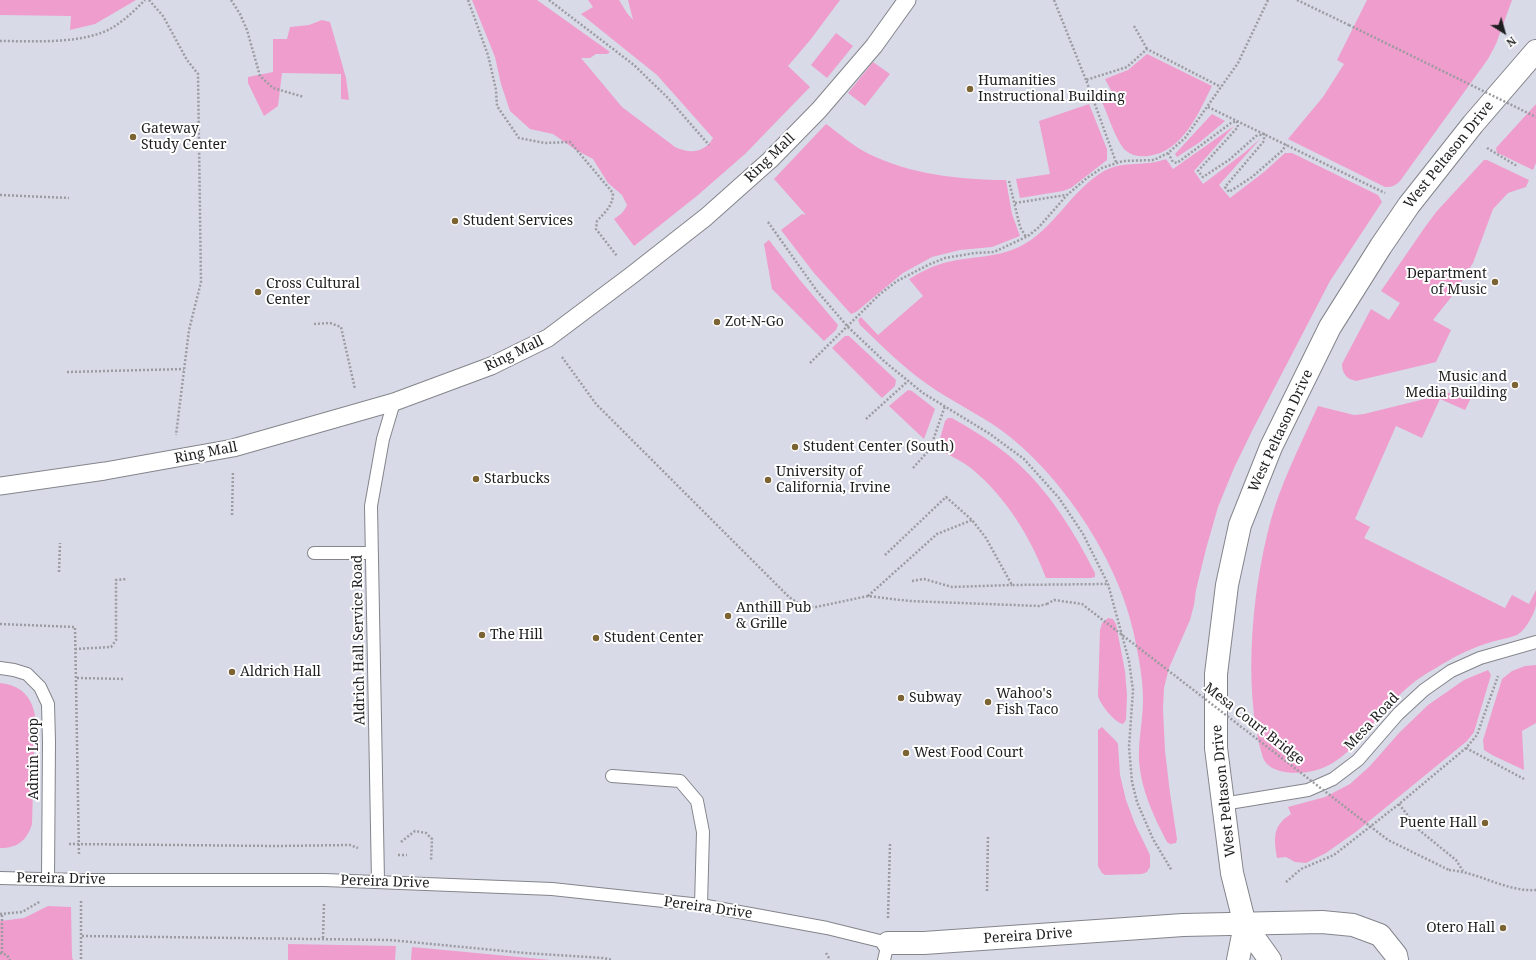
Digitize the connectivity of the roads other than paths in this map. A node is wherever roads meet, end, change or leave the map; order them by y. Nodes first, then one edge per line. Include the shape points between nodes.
1 (907, 0) edge
2 (1536, 51) edge
3 (394, 402) junction
4 (0, 486) edge
5 (314, 553) dead end
6 (372, 553) junction
7 (1536, 642) edge
8 (0, 668) edge
9 (612, 776) dead end
10 (1224, 804) junction
11 (0, 878) edge
12 (48, 879) junction
13 (378, 881) junction
14 (701, 905) junction
15 (1245, 925) junction
16 (886, 952) edge
17 (1238, 960) edge
18 (1270, 960) edge
19 (1397, 960) edge

1 - 3 street, Ring Mall via 874,46 770,160 706,217 632,275 548,338 491,366
2 - 10 street, West Peltason Drive via 1473,124 1409,205 1381,246 1330,327 1271,447 1240,525 1227,585 1216,674 1216,748
3 - 4 street, Ring Mall via 233,448 173,460
3 - 6 lane, Aldrich Hall Service Road via 383,439 371,506
5 - 6 lane
6 - 13 lane, Aldrich Hall Service Road
7 - 10 lane, Mesa Road via 1480,658 1451,671 1424,690 1398,714 1358,760 1333,779 1308,790
8 - 12 lane, Admin Loop via 27,674 40,687 48,704
9 - 14 lane via 680,781 697,800 703,832
10 - 15 street, West Peltason Drive via 1232,873
11 - 12 lane, Pereira Drive
12 - 13 lane, Pereira Drive
13 - 14 lane, Pereira Drive via 552,890
14 - 16 lane, Pereira Drive via 827,928
15 - 16 street, Pereira Drive via 1183,924 924,943
15 - 17 street, West Peltason Drive
15 - 18 street, West Peltason Drive
15 - 19 street, Pereira Drive via 1322,922 1352,925 1380,936 1396,955

